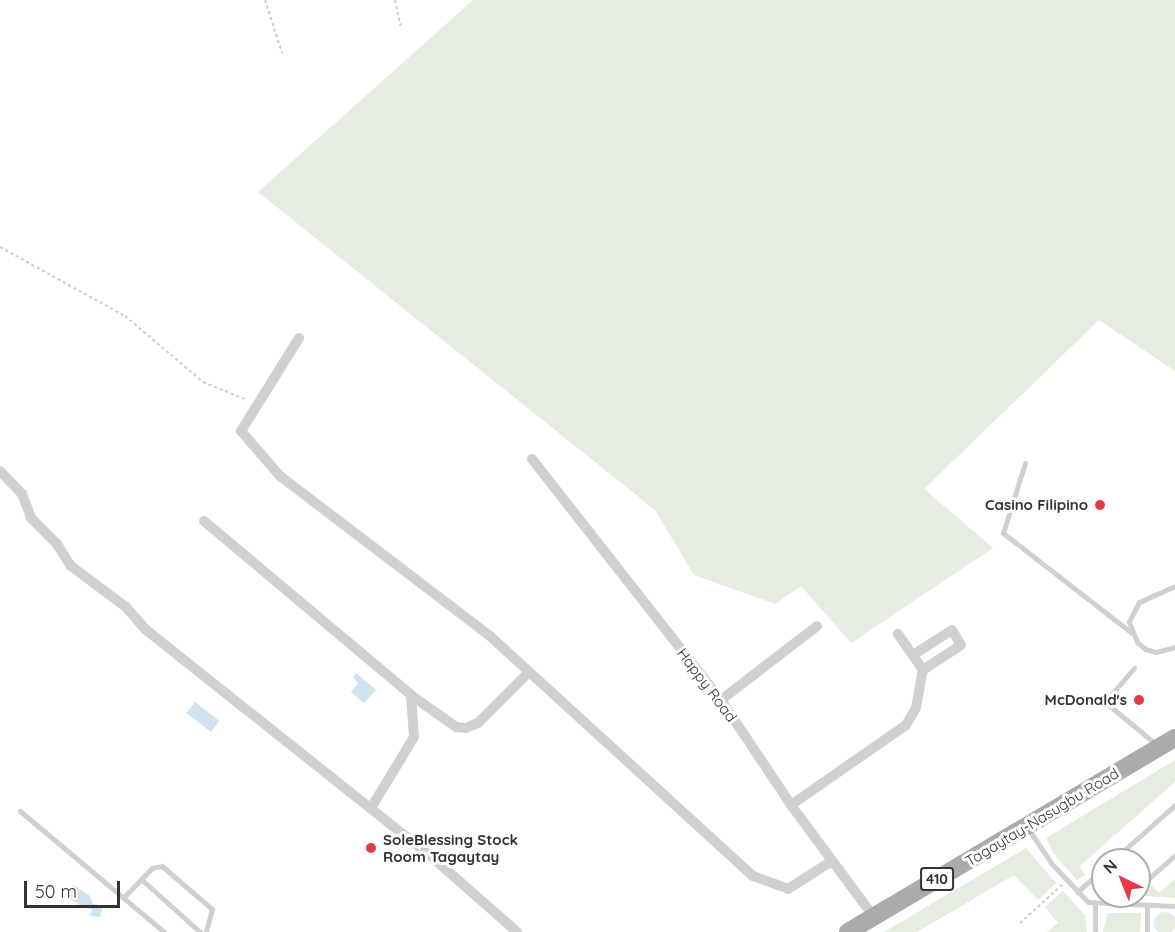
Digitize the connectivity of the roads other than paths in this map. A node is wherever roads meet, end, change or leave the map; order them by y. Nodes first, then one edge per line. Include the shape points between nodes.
1 (299, 338) dead end
2 (532, 459) dead end
3 (1025, 463) dead end
4 (0, 471) edge
5 (204, 522) dead end
6 (1175, 586) edge
7 (818, 626) dead end
8 (1132, 633) junction
9 (898, 634) dead end
10 (1175, 647) edge
11 (913, 655) junction
12 (1134, 668) dead end
13 (923, 670) junction
14 (529, 672) junction
15 (411, 695) junction
16 (721, 700) junction
17 (1167, 743) edge
18 (791, 805) junction
19 (1175, 805) edge
20 (371, 808) junction
21 (20, 811) dead end
22 (1026, 825) junction
23 (1127, 848) edge
24 (1175, 855) edge
25 (832, 861) junction
26 (1151, 876) edge
27 (141, 879) junction
28 (1091, 880) edge
29 (1077, 892) junction
30 (123, 898) junction
31 (1091, 901) edge
32 (1151, 906) edge
33 (1175, 906) edge
34 (1095, 908) edge
35 (1147, 908) edge
36 (874, 917) junction
37 (164, 932) edge
38 (200, 932) edge
39 (206, 932) edge
40 (517, 932) edge
41 (848, 932) edge
42 (1095, 932) edge
43 (1147, 932) edge

1 - 14 street via 241,430 280,476 490,636
2 - 16 street, Happy Road
3 - 8 lane via 1003,532
4 - 20 street via 22,494 31,518 57,544 71,567 126,607 145,629
5 - 15 street
6 - 8 lane via 1139,602 1129,622
7 - 16 street
8 - 10 lane via 1145,649 1156,652
9 - 11 street
11 - 13 street
11 - 13 street via 952,630 961,645
12 - 17 lane via 1105,702
13 - 18 street via 916,708 906,725
14 - 15 street via 478,723 466,728 456,727
14 - 25 street via 753,876 788,889
15 - 20 street via 414,737
16 - 18 street, Happy Road
17 - 22 main road, Tagaytay-Nasugbu Road / 410
18 - 25 street, Happy Road
19 - 23 lane
20 - 40 street
21 - 30 lane
22 - 29 lane
22 - 36 main road, Tagaytay-Nasugbu Road / 410
24 - 26 lane
25 - 36 street, Happy Road
27 - 30 lane
27 - 38 lane
27 - 39 lane via 156,865 166,868 212,909
28 - 29 lane
29 - 31 lane
30 - 37 lane
32 - 33 lane
34 - 42 lane
35 - 43 lane
36 - 41 main road, Tagaytay-Nasugbu Road / 410

